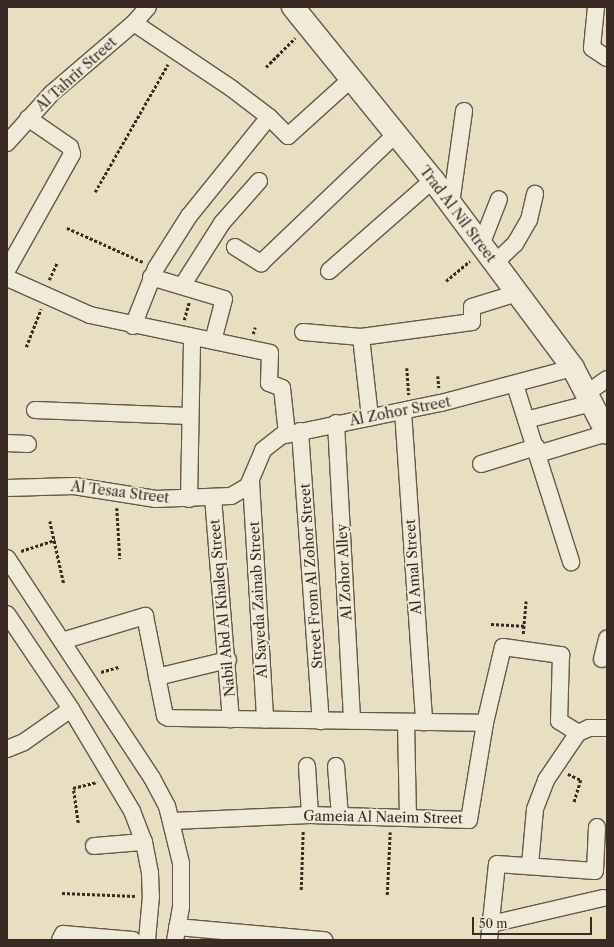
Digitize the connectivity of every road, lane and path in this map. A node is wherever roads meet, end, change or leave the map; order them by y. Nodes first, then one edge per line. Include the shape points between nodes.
1 (148, 7) edge
2 (293, 7) edge
3 (596, 7) edge
4 (134, 23) junction
5 (307, 25) junction
6 (175, 52) junction
7 (607, 58) edge
8 (266, 67) dead end
9 (351, 79) junction
10 (464, 111) dead end
11 (269, 117) junction
12 (28, 118) junction
13 (396, 134) junction
14 (7, 143) edge
15 (258, 180) dead end
16 (432, 180) junction
17 (95, 192) dead end
18 (535, 194) dead end
19 (499, 198) dead end
20 (451, 204) junction
21 (67, 228) dead end
22 (235, 247) dead end
23 (487, 253) junction
24 (7, 270) edge
25 (329, 271) dead end
26 (154, 272) junction
27 (7, 278) edge
28 (446, 281) dead end
29 (187, 288) junction
30 (517, 293) junction
31 (45, 297) junction
32 (133, 326) junction
33 (303, 332) dead end
34 (186, 336) junction
35 (361, 337) junction
36 (213, 341) junction
37 (26, 347) dead end
38 (407, 368) dead end
39 (573, 368) junction
40 (607, 379) edge
41 (515, 385) junction
42 (590, 398) junction
43 (35, 410) dead end
44 (406, 410) junction
45 (189, 416) junction
46 (370, 417) junction
47 (526, 420) junction
48 (336, 423) junction
49 (294, 432) junction
50 (607, 433) edge
51 (7, 443) edge
52 (28, 444) dead end
53 (537, 451) junction
54 (481, 464) dead end
55 (251, 481) junction
56 (7, 488) edge
57 (118, 493) junction
58 (214, 497) junction
59 (189, 499) junction
60 (50, 521) dead end
61 (54, 540) junction
62 (10, 556) edge
63 (120, 559) dead end
64 (571, 562) dead end
65 (64, 584) dead end
66 (526, 601) dead end
67 (7, 614) edge
68 (491, 624) dead end
69 (607, 639) edge
70 (62, 641) junction
71 (602, 658) dead end
72 (228, 660) junction
73 (157, 677) junction
74 (71, 709) junction
75 (231, 719) junction
76 (265, 720) junction
77 (321, 721) junction
78 (352, 721) junction
79 (406, 722) junction
80 (424, 722) junction
81 (485, 723) junction
82 (607, 728) edge
83 (578, 733) junction
84 (7, 749) edge
85 (307, 766) dead end
86 (336, 766) dead end
87 (552, 768) junction
88 (115, 778) junction
89 (574, 803) dead end
90 (306, 815) junction
91 (340, 816) junction
92 (391, 818) junction
93 (408, 818) junction
94 (173, 821) junction
95 (78, 823) dead end
96 (597, 827) dead end
97 (144, 842) junction
98 (94, 846) dead end
99 (530, 866) junction
100 (301, 890) dead end
101 (62, 893) dead end
102 (387, 895) dead end
103 (152, 896) junction
104 (603, 898) dead end
105 (491, 924) junction
106 (176, 934) edge
107 (60, 940) edge
108 (133, 940) edge
109 (147, 940) edge
110 (324, 940) edge
111 (489, 940) edge

1 - 4 street, Al Tahrir Street
2 - 5 street, Trad Al Nil Street
3 - 7 street via 591,44 594,50
4 - 6 street
4 - 12 street, Al Tahrir Street via 52,93
5 - 8 path
5 - 9 street, Trad Al Nil Street
6 - 11 street
6 - 17 path
9 - 11 street via 288,136
9 - 13 street, Trad Al Nil Street
10 - 20 street
11 - 26 street via 202,199
12 - 14 street, Al Tahrir Street
12 - 24 street via 70,147 72,154
13 - 16 street, Trad Al Nil Street
13 - 22 street via 261,263
15 - 29 street via 222,223
16 - 20 street, Trad Al Nil Street
16 - 25 street
18 - 23 street via 525,226 515,244
19 - 23 street
20 - 23 street, Trad Al Nil Street
21 - 26 path
23 - 28 path
23 - 30 street, Trad Al Nil Street
26 - 29 street
26 - 32 street
27 - 31 street
29 - 34 path
29 - 36 street via 224,300
30 - 35 street via 472,308 472,322
30 - 39 street, Trad Al Nil Street
31 - 32 street via 90,315
31 - 37 path
32 - 34 street
33 - 35 street
34 - 36 street
34 - 45 street
35 - 46 street
36 - 49 street, Street From Al Zohor Street via 271,353 269,383 282,388
38 - 44 path
39 - 41 street, Al Zohor Street
39 - 42 street, Trad Al Nil Street
40 - 42 street
41 - 44 street, Al Zohor Street
41 - 47 street
42 - 47 street
42 - 50 street, Trad Al Nil Street
43 - 45 street
44 - 46 street, Al Zohor Street
44 - 80 street, Al Amal Street
45 - 59 street
46 - 48 street, Al Zohor Street
47 - 53 street
48 - 49 street, Al Zohor Street
48 - 78 street, Al Zohor Alley
49 - 55 street, Al Zohor Street via 274,440 263,450
49 - 77 street, Street From Al Zohor Street
50 - 53 street
51 - 52 street
53 - 54 street
53 - 64 street
55 - 58 street, Al Tesaa Street via 237,494
55 - 76 street, Al Sayeda Zainab Street
56 - 57 street, Al Tesaa Street via 53,484
57 - 59 street, Al Tesaa Street via 156,499
57 - 63 path
58 - 59 street, Al Tesaa Street
58 - 72 street, Nabil Abd Al Khaleq Street
60 - 61 path
61 - 62 path
61 - 65 path
62 - 70 street
66 - 68 path via 524,626
67 - 74 street
69 - 71 street
70 - 73 street via 145,616
70 - 94 street via 152,778
72 - 73 street
72 - 75 street, Nabil Abd Al Khaleq Street
73 - 75 street via 166,718
74 - 84 street via 24,742
74 - 88 street
75 - 76 street
76 - 77 street
77 - 78 street
78 - 79 street
79 - 80 street
79 - 93 street
80 - 81 street
81 - 83 street, Gameia Al Naeim Street via 500,648 522,649 561,655 559,721
81 - 93 street, Gameia Al Naeim Street via 469,820
82 - 83 street via 588,728
83 - 87 street
85 - 90 street
86 - 91 street
87 - 89 path via 581,780
87 - 99 street via 535,809
88 - 95 path via 73,788
88 - 97 street
90 - 91 street, Gameia Al Naeim Street
90 - 94 street, Gameia Al Naeim Street
90 - 100 path
91 - 92 street, Gameia Al Naeim Street
92 - 93 street, Gameia Al Naeim Street
92 - 102 path
94 - 106 street via 182,863
96 - 99 street via 595,871
97 - 98 street
97 - 103 street
99 - 105 street via 496,864
101 - 103 path
103 - 109 street
104 - 105 street
105 - 111 street
106 - 110 street
107 - 108 street via 63,934

